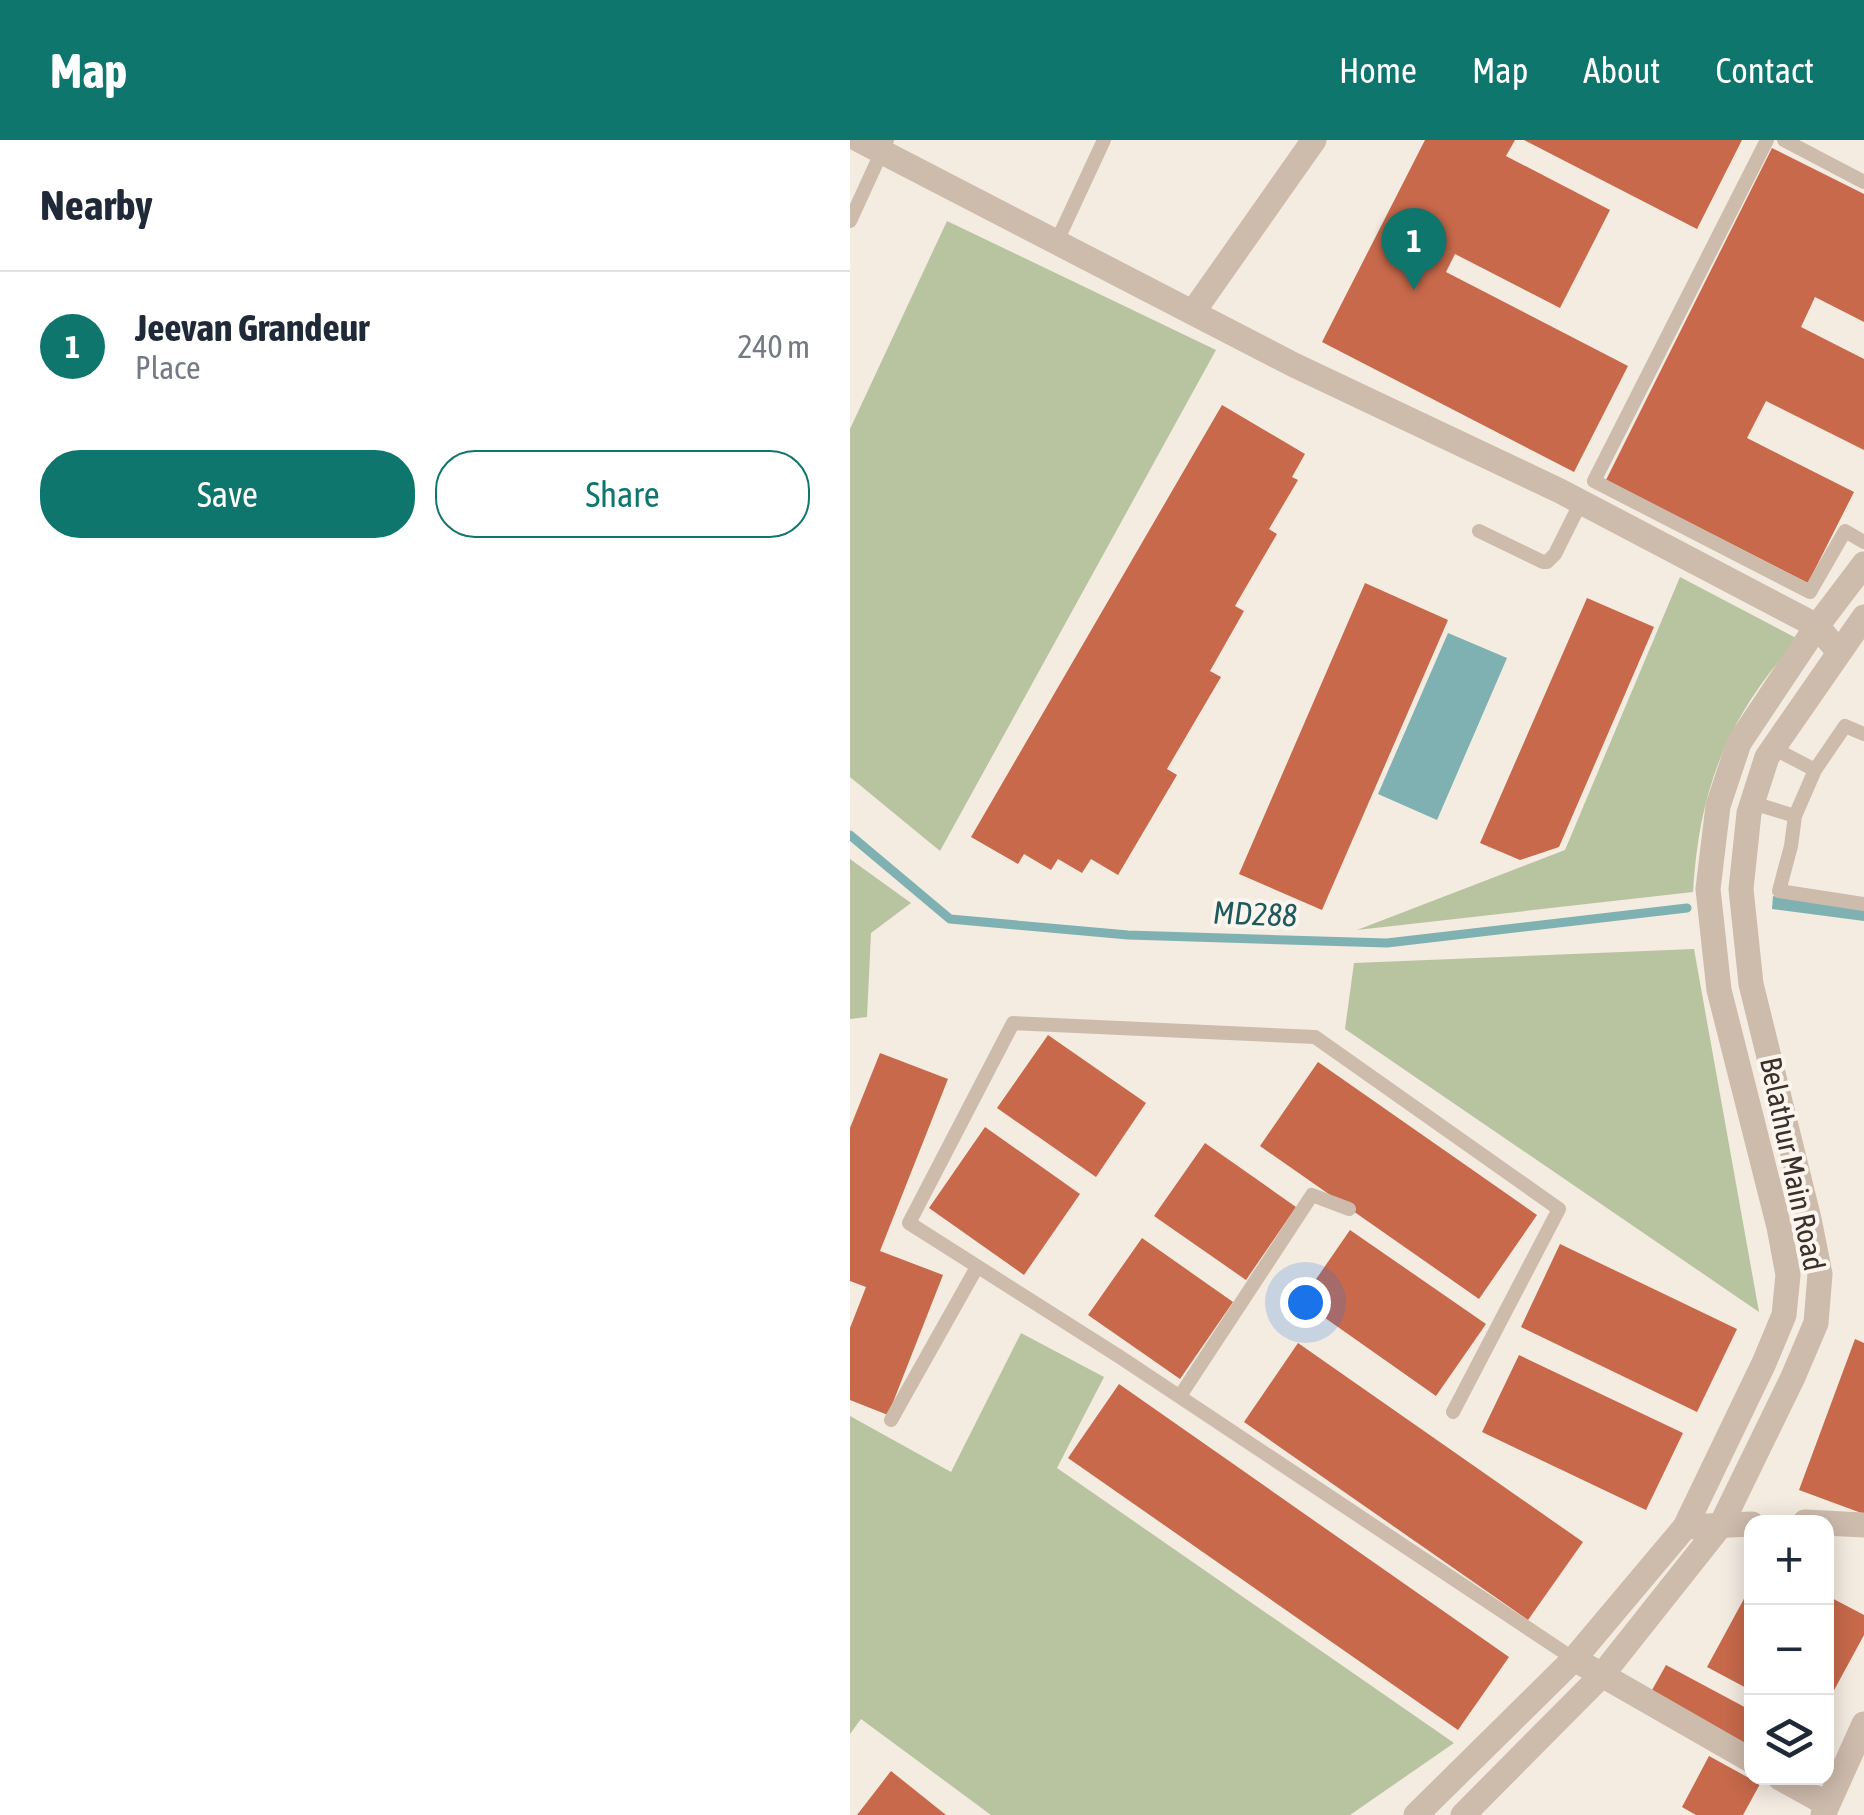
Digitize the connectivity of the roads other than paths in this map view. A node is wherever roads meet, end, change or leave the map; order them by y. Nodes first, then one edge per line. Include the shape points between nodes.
1 (1104, 140) edge
2 (1314, 140) edge
3 (1766, 140) edge
4 (1784, 140) edge
5 (871, 143) edge
6 (1864, 182) edge
7 (850, 221) edge
8 (1057, 241) junction
9 (1193, 312) junction
10 (1582, 502) junction
11 (1478, 532) dead end
12 (1864, 542) edge
13 (1864, 564) edge
14 (1864, 617) edge
15 (1818, 626) junction
16 (1838, 651) junction
17 (1864, 734) edge
18 (1774, 748) junction
19 (1815, 770) junction
20 (1753, 803) junction
21 (1795, 816) junction
22 (1864, 904) edge
23 (1349, 1209) dead end
24 (977, 1267) junction
25 (1180, 1396) junction
26 (1453, 1412) dead end
27 (891, 1420) dead end
28 (1834, 1523) edge
29 (1744, 1524) edge
30 (1864, 1524) edge
31 (1720, 1526) junction
32 (1685, 1527) junction
33 (1574, 1659) junction
34 (1602, 1675) junction
35 (1864, 1724) edge
36 (1744, 1756) edge
37 (1790, 1785) edge
38 (1825, 1810) edge
39 (1416, 1815) edge
40 (1463, 1815) edge

1 - 8 lane
2 - 9 street
3 - 12 lane via 1594,481 1810,592 1845,531
4 - 6 lane
5 - 7 lane
5 - 8 street
8 - 9 street
9 - 10 street
10 - 11 lane via 1548,562
10 - 15 street
13 - 15 street, Belathur Main Road
14 - 16 street, Belathur Main Road
15 - 16 street
15 - 32 street, Belathur Main Road via 1739,743 1718,806 1708,889 1719,990 1788,1276 1784,1315
16 - 18 street, Belathur Main Road
17 - 19 lane via 1845,726
18 - 19 lane
18 - 20 street, Belathur Main Road
19 - 21 lane
20 - 21 lane
20 - 31 street, Belathur Main Road via 1741,893 1750,984 1820,1274 1816,1323
21 - 22 lane via 1780,891
23 - 25 lane via 1312,1195
24 - 25 lane
24 - 26 lane via 909,1224 1014,1023 1315,1037 1559,1209
24 - 27 lane
25 - 33 lane
28 - 30 street
29 - 31 street
31 - 32 street
31 - 34 street, Belathur Main Road
32 - 33 street, Belathur Main Road
33 - 34 street
33 - 39 street, Belathur Main Road
34 - 36 street
34 - 40 street, Belathur Main Road
35 - 38 street
37 - 38 street

